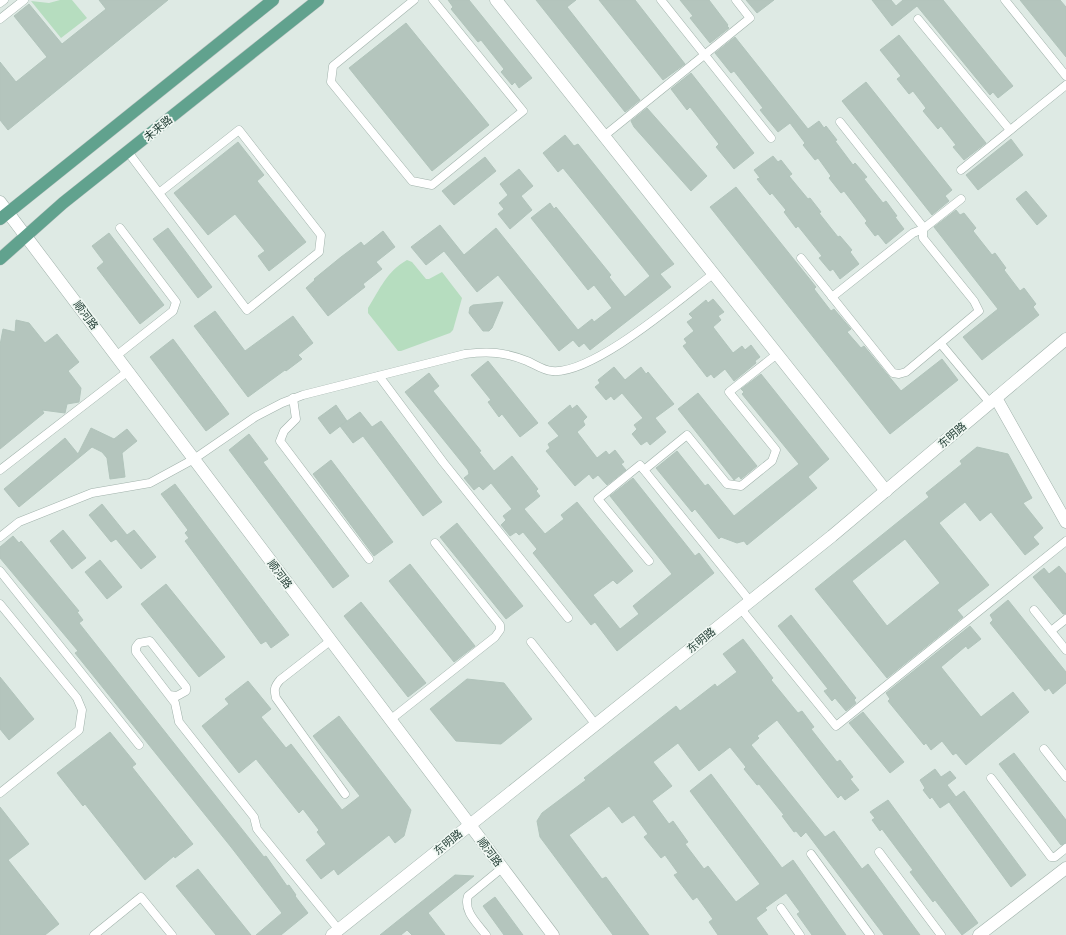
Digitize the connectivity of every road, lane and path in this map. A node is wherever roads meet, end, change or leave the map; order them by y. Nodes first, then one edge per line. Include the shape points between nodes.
1 (4, 0) edge
2 (24, 0) edge
3 (273, 0) edge
4 (318, 0) edge
5 (414, 0) edge
6 (433, 0) edge
7 (496, 0) edge
8 (662, 0) edge
9 (736, 0) edge
10 (1005, 0) edge
11 (0, 3) edge
12 (0, 19) edge
13 (918, 19) dead end
14 (705, 54) junction
15 (1066, 76) edge
16 (1066, 85) edge
17 (840, 122) dead end
18 (1010, 130) junction
19 (604, 136) junction
20 (771, 138) dead end
21 (128, 152) junction
22 (961, 170) dead end
23 (0, 193) edge
24 (159, 193) junction
25 (961, 199) dead end
26 (0, 202) edge
27 (4, 216) edge
28 (120, 228) dead end
29 (923, 229) junction
30 (28, 237) junction
31 (801, 258) dead end
32 (0, 259) edge
33 (713, 274) junction
34 (832, 297) junction
35 (1066, 339) edge
36 (941, 344) junction
37 (777, 354) junction
38 (116, 356) junction
39 (127, 372) junction
40 (379, 376) junction
41 (294, 398) junction
42 (993, 401) junction
43 (194, 459) junction
44 (0, 470) edge
45 (644, 470) junction
46 (886, 491) junction
47 (1066, 522) edge
48 (0, 537) edge
49 (1066, 541) edge
50 (435, 543) dead end
51 (369, 559) dead end
52 (649, 561) dead end
53 (0, 571) edge
54 (0, 604) edge
55 (746, 605) junction
56 (1034, 610) dead end
57 (568, 618) dead end
58 (1066, 619) edge
59 (1051, 631) junction
60 (330, 641) junction
61 (531, 642) dead end
62 (1066, 650) edge
63 (169, 695) junction
64 (390, 720) junction
65 (596, 725) junction
66 (139, 745) dead end
67 (1044, 749) dead end
68 (1066, 777) edge
69 (991, 778) dead end
70 (0, 793) edge
71 (345, 794) dead end
72 (470, 825) junction
73 (1066, 848) edge
74 (879, 852) dead end
75 (811, 854) dead end
76 (502, 868) junction
77 (1066, 868) edge
78 (781, 908) dead end
79 (335, 932) edge
80 (94, 935) edge
81 (172, 935) edge
82 (486, 935) edge
83 (553, 935) edge
84 (800, 935) edge
85 (870, 935) edge
86 (941, 935) edge
87 (979, 935) edge

1 - 11 lane
2 - 12 lane
3 - 27 main road
4 - 21 main road, 未来路
5 - 6 lane via 333,66 331,82 412,182 432,185 523,111
7 - 19 street
8 - 14 lane
9 - 14 lane via 750,18
10 - 15 lane
13 - 18 lane
14 - 19 lane
14 - 20 lane
16 - 18 lane
17 - 29 lane
18 - 22 lane
19 - 33 street
21 - 24 lane
21 - 30 main road, 未来路 via 63,203
23 - 27 street, 顺河路
24 - 24 lane via 239,130 321,235 319,252 247,310
25 - 29 lane
26 - 27 street, 顺河路
27 - 30 street, 顺河路
28 - 38 lane via 176,302 173,311
29 - 34 lane via 913,233
29 - 36 lane via 923,238 974,301 979,312
30 - 32 main road, 未来路
30 - 38 street, 顺河路
31 - 34 lane
33 - 37 street
33 - 40 lane via 615,348 581,366 552,371 511,355 488,351 465,354
34 - 36 lane via 893,373 906,372
35 - 42 street, 东明路
36 - 42 lane
37 - 45 lane via 729,392 776,450 772,461 741,486 727,484 687,435
37 - 46 street
38 - 39 street, 顺河路
39 - 43 street, 顺河路
39 - 44 lane
40 - 41 lane
40 - 57 lane
41 - 43 lane via 255,417
41 - 51 lane via 296,420 284,431 280,441
42 - 46 street, 东明路
42 - 47 street
43 - 48 lane via 150,483 92,493 19,522
43 - 60 street, 顺河路
45 - 52 lane via 640,465 598,499
45 - 55 lane
46 - 55 street, 东明路
49 - 55 lane via 836,726
50 - 64 lane via 500,625 500,630 495,637
53 - 66 lane
54 - 70 lane via 77,698 82,710 79,730
55 - 65 street, 东明路
56 - 59 lane
58 - 59 lane
59 - 62 lane
60 - 64 street, 顺河路
60 - 71 lane via 280,680 274,687 274,692
61 - 65 lane
63 - 63 lane via 177,696 186,691 186,687 150,641 139,642 136,652
63 - 79 lane via 175,703 179,722 254,817 257,829
64 - 72 street, 顺河路
65 - 72 street, 东明路
67 - 68 lane
69 - 73 lane via 1051,857 1055,857
72 - 76 street, 顺河路
72 - 79 street, 东明路
74 - 86 lane
75 - 85 lane
76 - 82 lane via 468,896 466,903 468,912
76 - 83 street, 顺河路
77 - 87 street
78 - 84 lane
80 - 81 lane via 141,897

